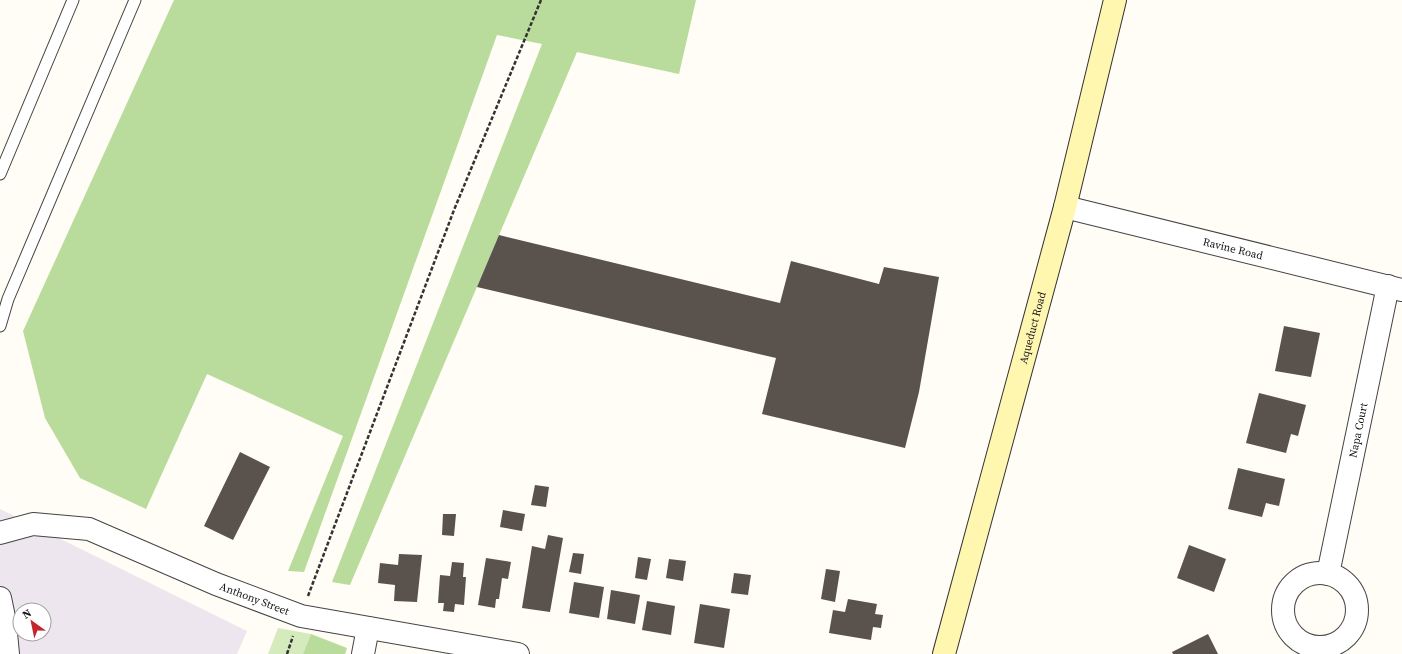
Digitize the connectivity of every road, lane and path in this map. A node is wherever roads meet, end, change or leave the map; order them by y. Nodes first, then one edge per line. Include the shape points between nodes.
1 (73, 0) edge
2 (135, 0) edge
3 (541, 0) edge
4 (1115, 0) edge
5 (0, 174) edge
6 (1065, 207) junction
7 (1395, 288) edge
8 (0, 326) edge
9 (0, 533) edge
10 (1328, 574) dead end
11 (0, 598) edge
12 (308, 598) dead end
13 (368, 628) junction
14 (294, 635) dead end
15 (8, 654) edge
16 (287, 654) edge
17 (364, 654) edge
18 (518, 654) edge
19 (944, 654) edge

1 - 5 lane
2 - 8 lane via 8,299
3 - 12 path via 454,210
4 - 6 street, Aqueduct Road
6 - 7 street, Ravine Road
6 - 19 street, Aqueduct Road
7 - 10 street, Napa Court
9 - 13 street, Anthony Street via 33,524 89,529 216,584 301,616
11 - 15 street
13 - 17 street
13 - 18 street, Anthony Street
14 - 16 path

